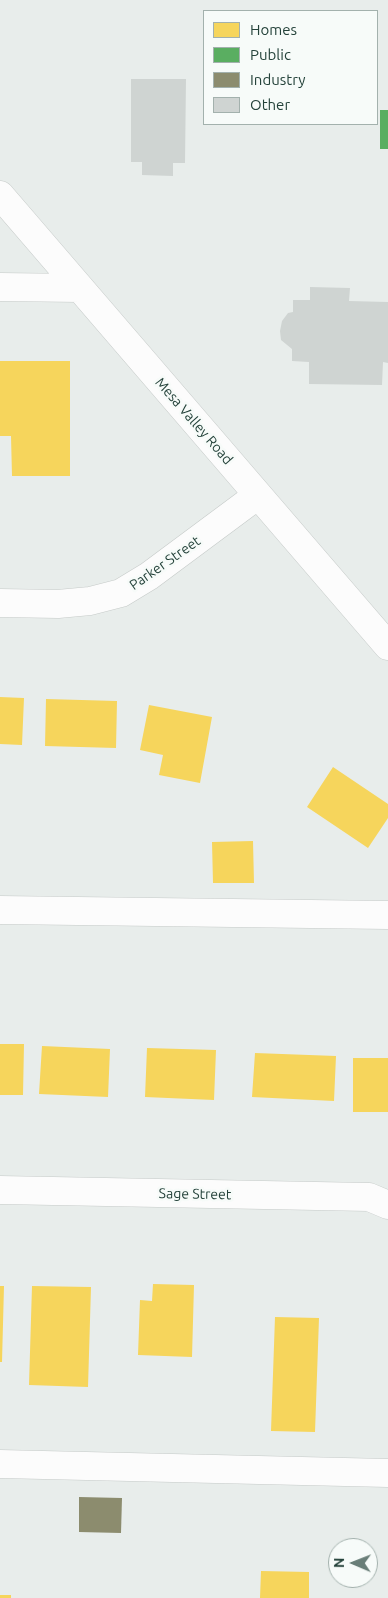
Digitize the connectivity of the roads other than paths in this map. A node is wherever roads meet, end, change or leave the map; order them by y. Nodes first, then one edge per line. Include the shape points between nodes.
1 (0, 195) edge
2 (0, 287) edge
3 (80, 288) junction
4 (258, 494) junction
5 (0, 602) edge
6 (388, 646) edge
7 (0, 910) edge
8 (388, 915) edge
9 (0, 1190) edge
10 (388, 1205) edge
11 (0, 1464) edge
12 (388, 1473) edge

1 - 3 street, Mesa Valley Road
2 - 3 street
3 - 4 street, Mesa Valley Road
4 - 5 street, Parker Street via 149,576 121,593 90,601 58,604
4 - 6 street, Mesa Valley Road
7 - 8 street
9 - 10 street, Sage Street via 369,1197
11 - 12 street

